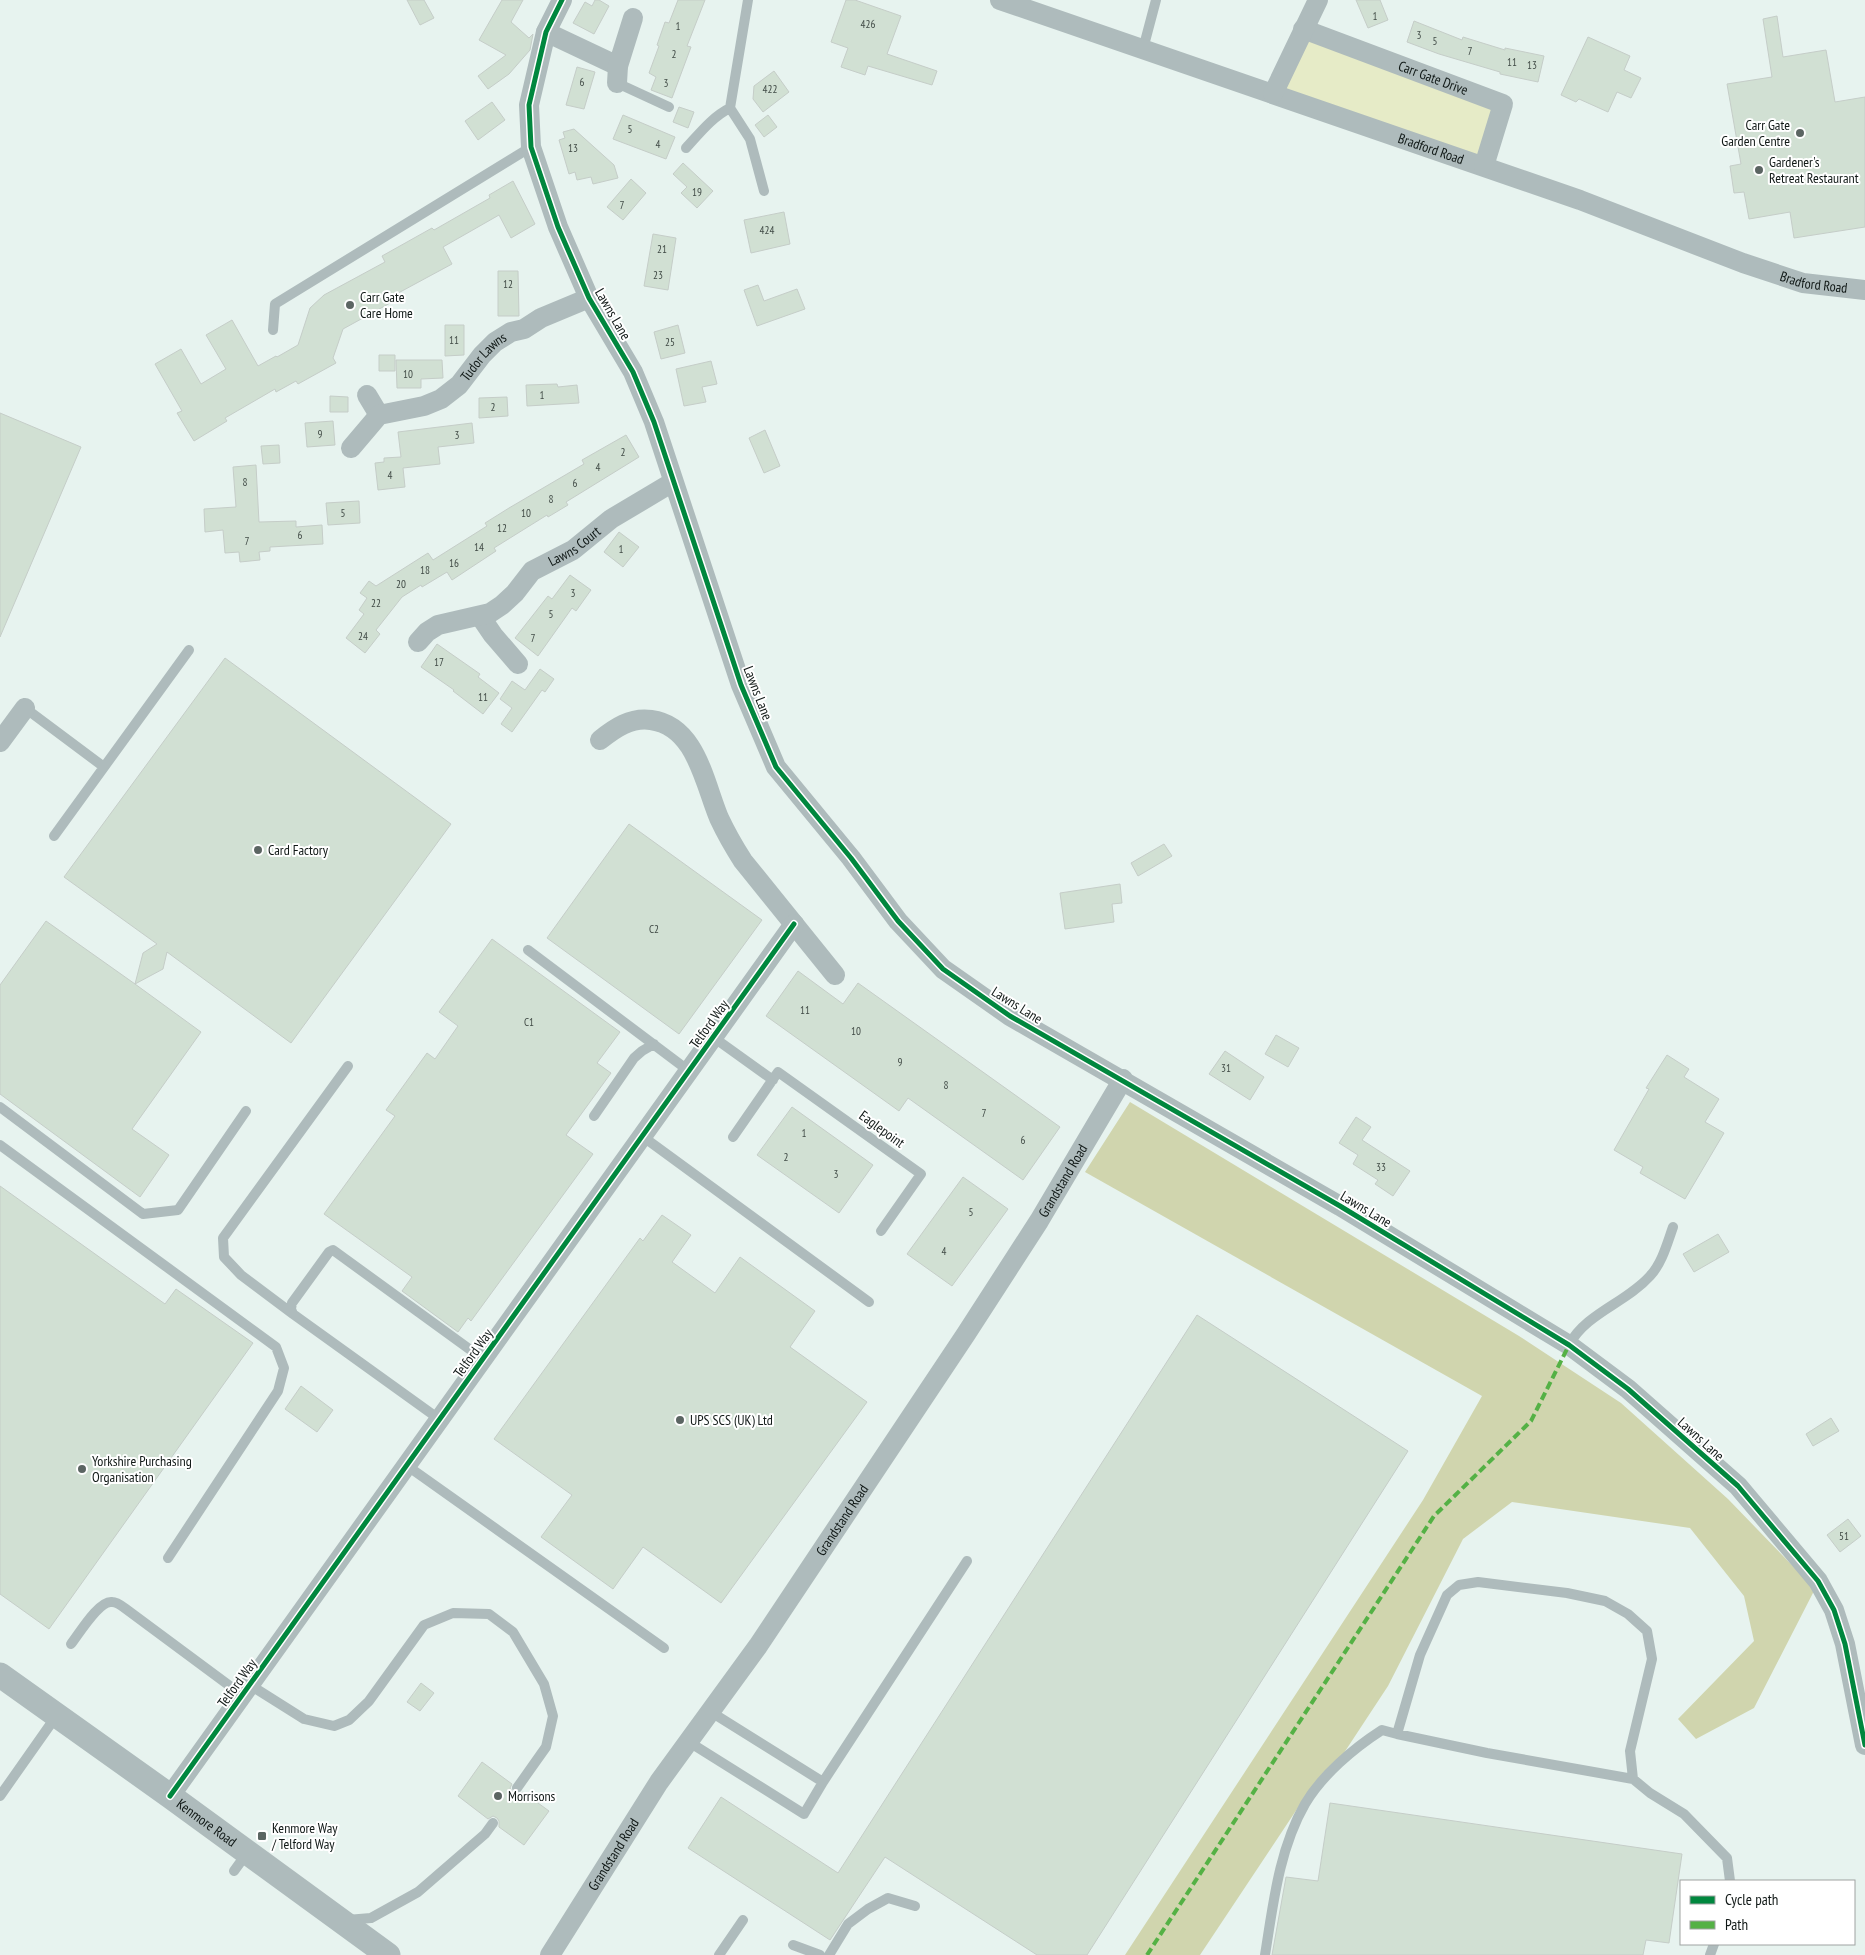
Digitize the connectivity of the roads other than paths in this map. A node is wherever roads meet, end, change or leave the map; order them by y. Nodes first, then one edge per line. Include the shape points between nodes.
1 (562, 0) edge
2 (748, 0) edge
3 (1000, 0) edge
4 (1156, 0) edge
5 (1318, 0) edge
6 (632, 18) dead end
7 (1303, 29) junction
8 (546, 32) junction
9 (1143, 49) junction
10 (618, 75) junction
11 (1273, 94) junction
12 (670, 107) dead end
13 (730, 108) junction
14 (531, 148) junction
15 (686, 148) dead end
16 (1484, 166) junction
17 (764, 191) dead end
18 (1865, 290) edge
19 (589, 298) junction
20 (273, 330) dead end
21 (368, 395) dead end
22 (379, 415) junction
23 (351, 448) dead end
24 (673, 482) junction
25 (480, 616) junction
26 (418, 642) dead end
27 (189, 650) dead end
28 (518, 664) dead end
29 (25, 708) joint
30 (600, 740) dead end
31 (0, 742) edge
32 (104, 767) junction
33 (54, 836) dead end
34 (794, 924) junction
35 (528, 950) dead end
36 (835, 976) dead end
37 (713, 1037) junction
38 (654, 1044) junction
39 (348, 1066) dead end
40 (689, 1071) junction
41 (1123, 1079) junction
42 (773, 1080) junction
43 (0, 1108) edge
44 (246, 1112) dead end
45 (594, 1116) dead end
46 (642, 1136) junction
47 (734, 1137) dead end
48 (0, 1145) edge
49 (1673, 1227) dead end
50 (881, 1231) dead end
51 (869, 1302) dead end
52 (293, 1314) junction
53 (1569, 1346) junction
54 (483, 1359) junction
55 (439, 1419) junction
56 (406, 1465) junction
57 (168, 1558) dead end
58 (967, 1561) dead end
59 (71, 1644) dead end
60 (664, 1648) dead end
61 (0, 1675) edge
62 (246, 1690) junction
63 (711, 1712) junction
64 (57, 1715) junction
65 (1397, 1734) junction
66 (688, 1742) junction
67 (1865, 1745) edge
68 (1633, 1779) junction
69 (824, 1782) junction
70 (517, 1788) dead end
71 (0, 1796) edge
72 (170, 1796) junction
73 (493, 1822) dead end
74 (1730, 1880) edge
75 (915, 1906) dead end
76 (743, 1920) dead end
77 (342, 1921) junction
78 (793, 1945) dead end
79 (388, 1955) edge
80 (550, 1955) edge
81 (719, 1955) edge
82 (820, 1955) edge
83 (829, 1955) edge
84 (1265, 1955) edge

1 - 8 street, Lawns Lane
2 - 13 lane
3 - 9 street, Bradford Road
4 - 9 lane
5 - 7 street
6 - 10 street
7 - 11 street
7 - 16 street, Carr Gate Drive via 1503,104
8 - 10 street
8 - 14 street, Lawns Lane via 529,105
9 - 11 street, Bradford Road
10 - 12 lane
11 - 16 street, Bradford Road
13 - 15 lane via 720,112
13 - 17 lane via 750,139
14 - 19 street, Lawns Lane via 558,227
14 - 20 lane via 275,304
16 - 18 street, Bradford Road via 1794,280
19 - 22 street, Tudor Lawns via 503,337 482,355 459,385 441,399 424,406
19 - 24 street, Lawns Lane via 633,372 654,422
21 - 22 street
22 - 23 street
24 - 25 street, Lawns Court via 611,519 573,550 532,571 502,605
24 - 41 street, Lawns Lane via 741,686 776,768 851,858 898,921 944,969 1010,1016
25 - 26 street, Lawns Court via 438,625
25 - 28 street
27 - 32 lane
29 - 31 street
29 - 32 lane
30 - 34 street via 615,728 645,719 660,721 676,729 696,757 730,841
32 - 33 lane
34 - 36 street
34 - 37 street, Telford Way
35 - 38 lane
37 - 40 street, Telford Way
37 - 42 lane
38 - 40 lane
38 - 45 lane via 634,1058
39 - 52 lane via 223,1238 224,1257 241,1275
40 - 46 street, Telford Way
41 - 53 street, Lawns Lane
41 - 63 street, Grandstand Road via 971,1326
42 - 47 lane
42 - 50 lane, Eaglepoint via 778,1072 921,1174
43 - 44 lane via 143,1214 178,1210
46 - 51 lane
46 - 54 street, Telford Way
48 - 57 lane via 276,1347 284,1368 278,1391
49 - 53 lane via 1652,1275 1626,1298 1594,1316 1575,1334
52 - 54 lane via 292,1303 332,1250
52 - 55 lane
53 - 67 street, Lawns Lane via 1628,1389 1738,1486 1818,1581 1834,1610 1845,1644
54 - 55 street, Telford Way
55 - 56 street, Telford Way
56 - 60 lane
56 - 62 street, Telford Way
58 - 69 lane
59 - 62 lane via 97,1610 104,1603 112,1602
61 - 64 street, Kenmore Road
62 - 70 lane via 304,1719 334,1726 349,1720 369,1701 424,1625 453,1613 489,1614 513,1632 544,1684 552,1716 546,1747
62 - 72 street, Telford Way
63 - 66 street, Grandstand Road
63 - 69 lane
64 - 71 lane
64 - 72 street, Kenmore Road
65 - 68 lane via 1487,1754
65 - 68 lane via 1420,1655 1447,1594 1458,1585 1478,1582 1567,1593 1605,1601 1628,1614 1647,1631 1652,1659 1630,1751
65 - 84 lane via 1382,1730 1349,1754 1306,1803 1284,1854
66 - 69 lane via 804,1814
66 - 80 street, Grandstand Road via 659,1782
68 - 74 lane via 1684,1814 1727,1858
72 - 77 street, Kenmore Road via 241,1862
73 - 77 lane via 485,1834 418,1892 371,1918
75 - 83 lane via 888,1898 868,1909 848,1924
76 - 81 lane
77 - 79 street, Kenmore Road
78 - 82 lane

